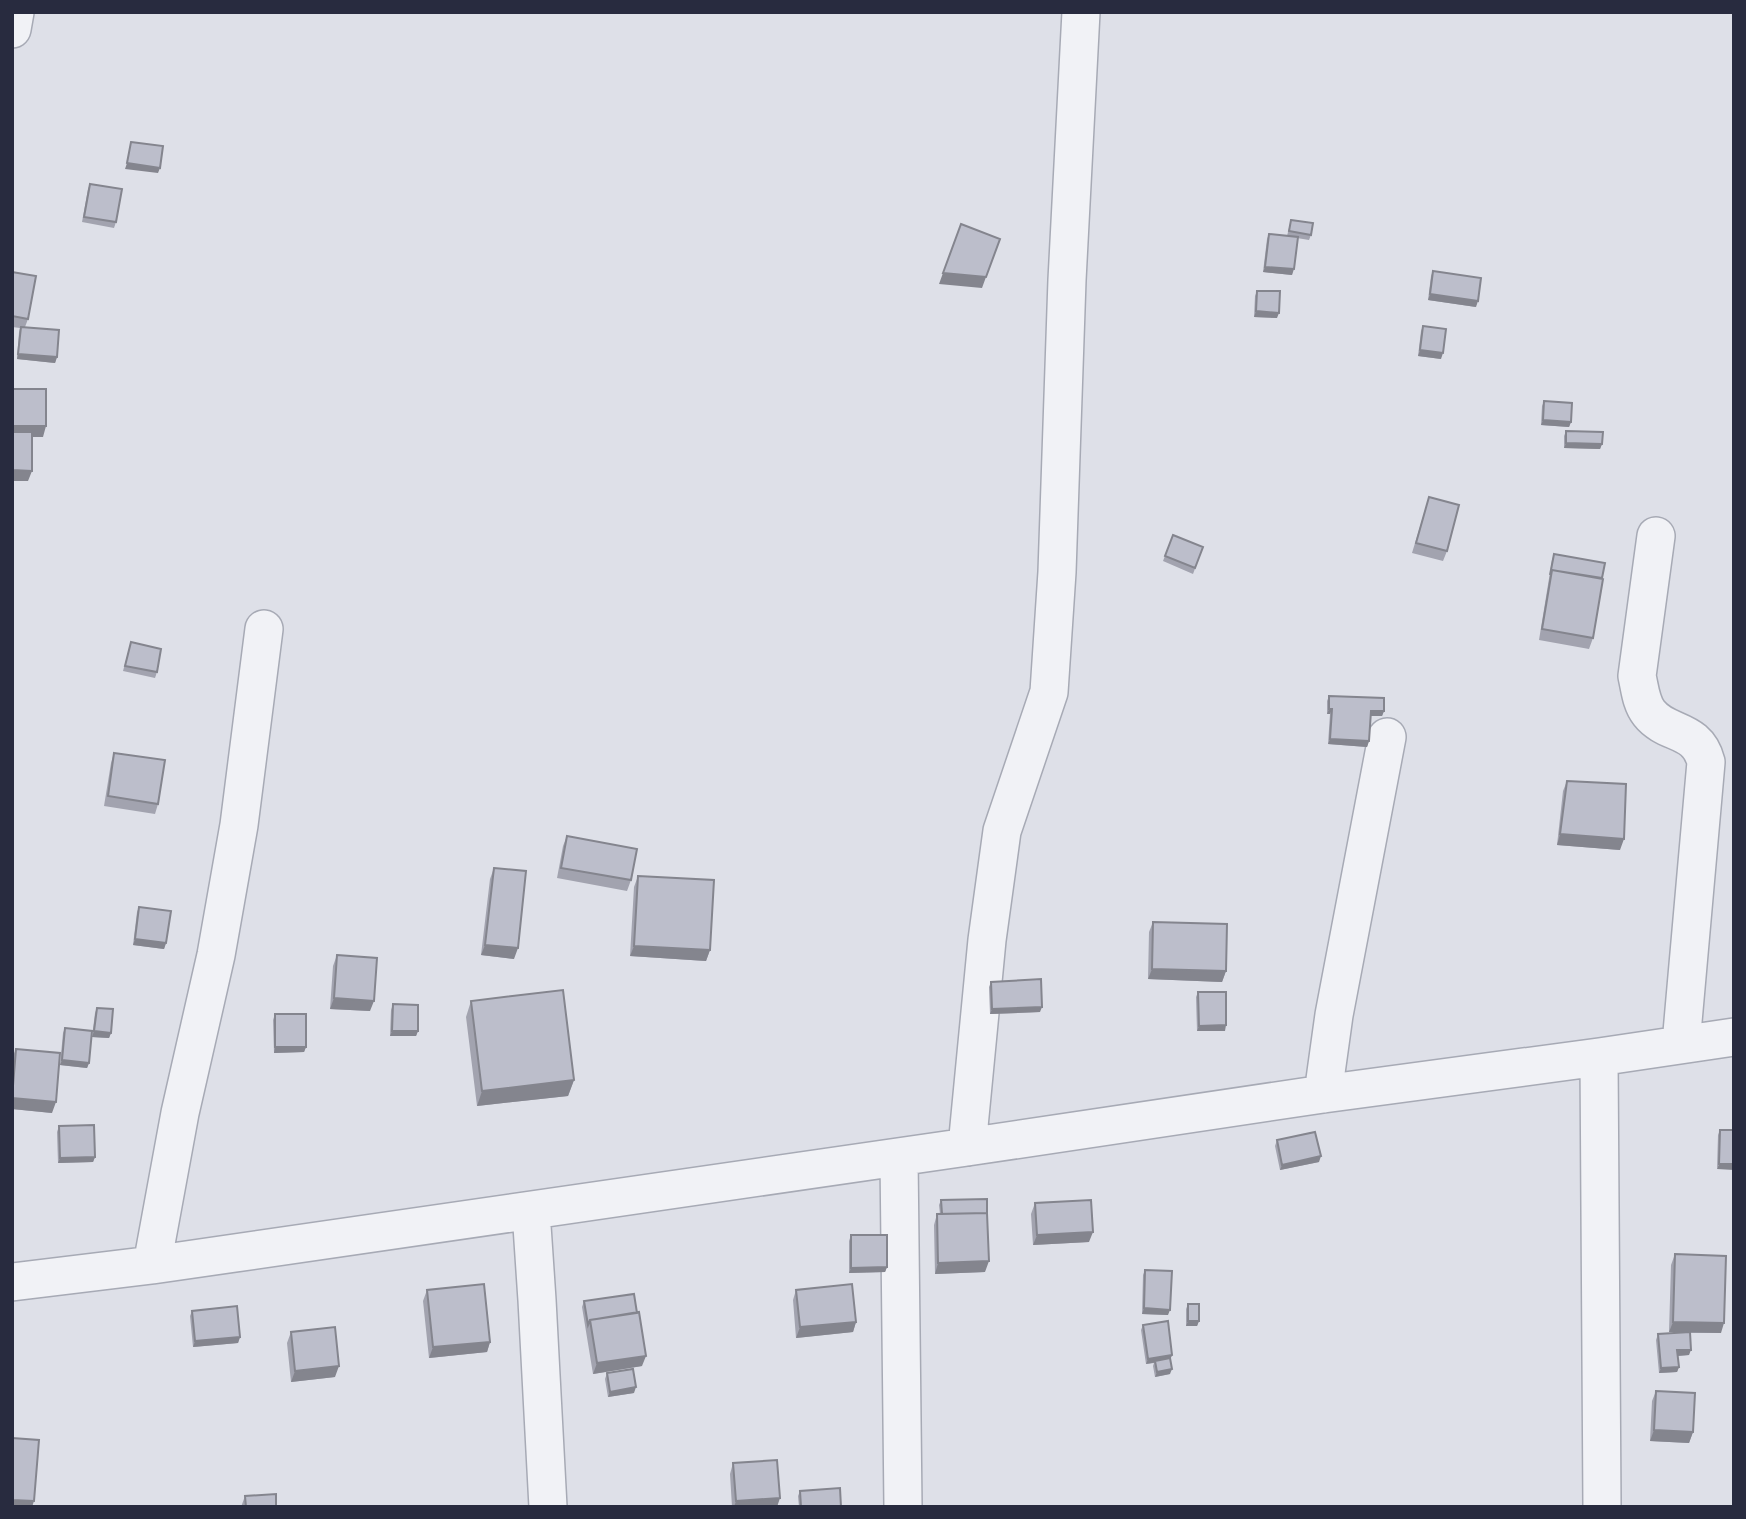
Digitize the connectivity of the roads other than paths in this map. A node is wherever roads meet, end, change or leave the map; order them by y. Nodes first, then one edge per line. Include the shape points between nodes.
1 (15, 12) edge
2 (1081, 12) edge
3 (12, 29) edge
4 (1656, 536) dead end
5 (264, 629) dead end
6 (1387, 737) dead end
7 (1734, 1037) edge
8 (1681, 1044) junction
9 (1599, 1057) junction
10 (1323, 1094) junction
11 (967, 1147) junction
12 (900, 1157) junction
13 (531, 1211) junction
14 (152, 1265) junction
15 (12, 1282) edge
16 (548, 1507) edge
17 (903, 1507) edge
18 (1602, 1507) edge

1 - 3 street
2 - 11 street via 1049,692 1002,831
4 - 8 street via 1637,676 1650,714 1694,740 1706,762
5 - 14 street via 216,955
6 - 10 street
7 - 8 street
8 - 9 street
9 - 10 street
9 - 18 street
10 - 11 street
11 - 12 street
12 - 13 street
12 - 17 street
13 - 14 street
13 - 16 street
14 - 15 street

